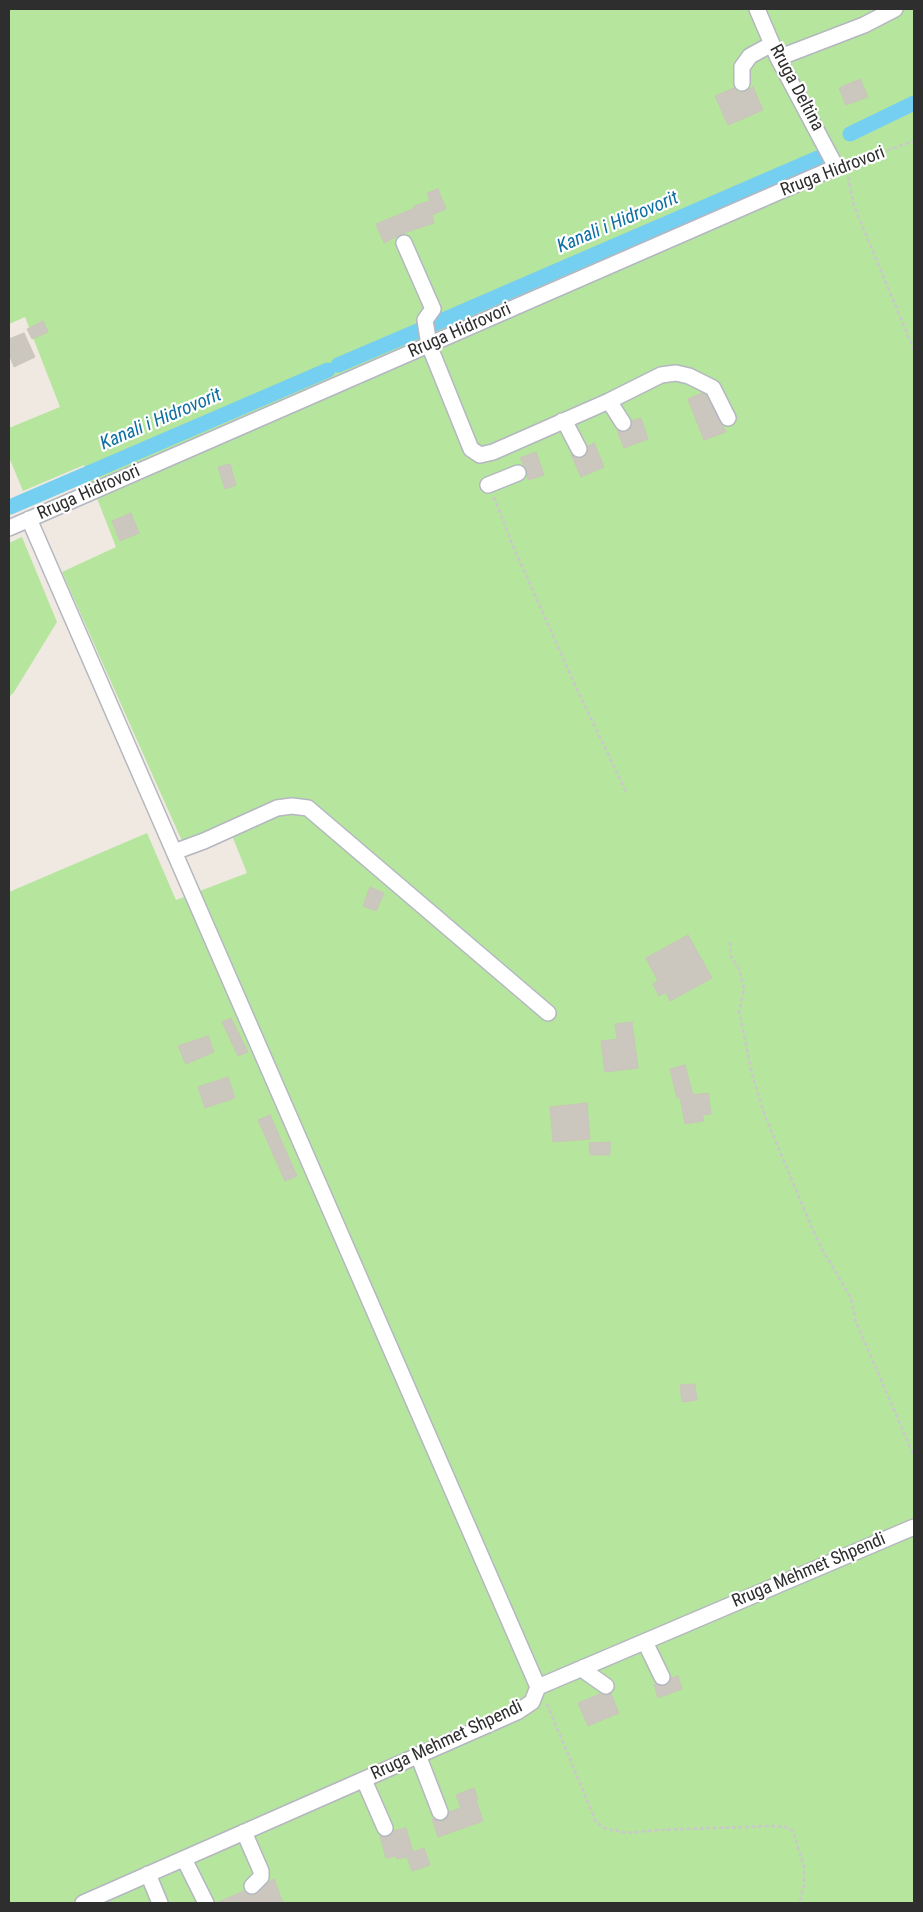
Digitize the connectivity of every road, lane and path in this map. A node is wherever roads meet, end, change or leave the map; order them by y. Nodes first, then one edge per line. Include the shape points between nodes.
1 (757, 9) edge
2 (894, 9) edge
3 (775, 51) junction
4 (742, 83) dead end
5 (914, 141) edge
6 (842, 166) junction
7 (404, 244) dead end
8 (429, 345) junction
9 (914, 350) edge
10 (610, 401) junction
11 (728, 418) dead end
12 (562, 421) junction
13 (624, 423) dead end
14 (579, 449) dead end
15 (518, 473) dead end
16 (488, 485) joint
17 (29, 519) junction
18 (9, 528) edge
19 (627, 794) dead end
20 (174, 852) junction
21 (730, 942) dead end
22 (548, 1013) dead end
23 (914, 1456) edge
24 (914, 1527) edge
25 (645, 1642) junction
26 (584, 1667) junction
27 (662, 1677) dead end
28 (606, 1686) dead end
29 (538, 1687) junction
30 (418, 1756) junction
31 (364, 1780) junction
32 (440, 1812) dead end
33 (385, 1828) dead end
34 (244, 1832) junction
35 (184, 1859) junction
36 (148, 1874) junction
37 (252, 1886) dead end
38 (83, 1903) edge
39 (160, 1903) edge
40 (206, 1903) edge
41 (799, 1903) edge

1 - 3 street, Rruga Deltina
2 - 3 street via 807,48
3 - 4 street via 750,56 742,67
3 - 6 street, Rruga Deltina
5 - 6 path, Rruga Hidrovori
6 - 8 street, Rruga Hidrovori
6 - 9 path via 854,206
7 - 8 street via 433,308 425,320
8 - 12 street via 471,449 480,455
8 - 17 street, Rruga Hidrovori
10 - 11 street via 661,375 676,373 713,388
10 - 12 street
10 - 13 street
12 - 14 street
15 - 16 street
16 - 19 path via 576,687
17 - 18 street, Rruga Hidrovori
17 - 20 street
20 - 22 street via 277,808 308,808
20 - 29 street
21 - 23 path via 744,989 740,1011 764,1116 811,1226 851,1298 856,1322
24 - 25 street, Rruga Mehmet Shpendi
25 - 26 street, Rruga Mehmet Shpendi
25 - 27 street
26 - 28 street
26 - 29 street, Rruga Mehmet Shpendi
29 - 30 street, Rruga Mehmet Shpendi via 532,1702 517,1712
29 - 41 path via 596,1822 604,1828 627,1833 785,1827 793,1832 804,1867 804,1886
30 - 31 street, Rruga Mehmet Shpendi
30 - 32 street
31 - 33 street
31 - 34 street, Rruga Mehmet Shpendi
34 - 35 street, Rruga Mehmet Shpendi
34 - 37 street via 261,1871 261,1877
35 - 36 street, Rruga Mehmet Shpendi
35 - 40 street
36 - 38 street, Rruga Mehmet Shpendi
36 - 39 street

